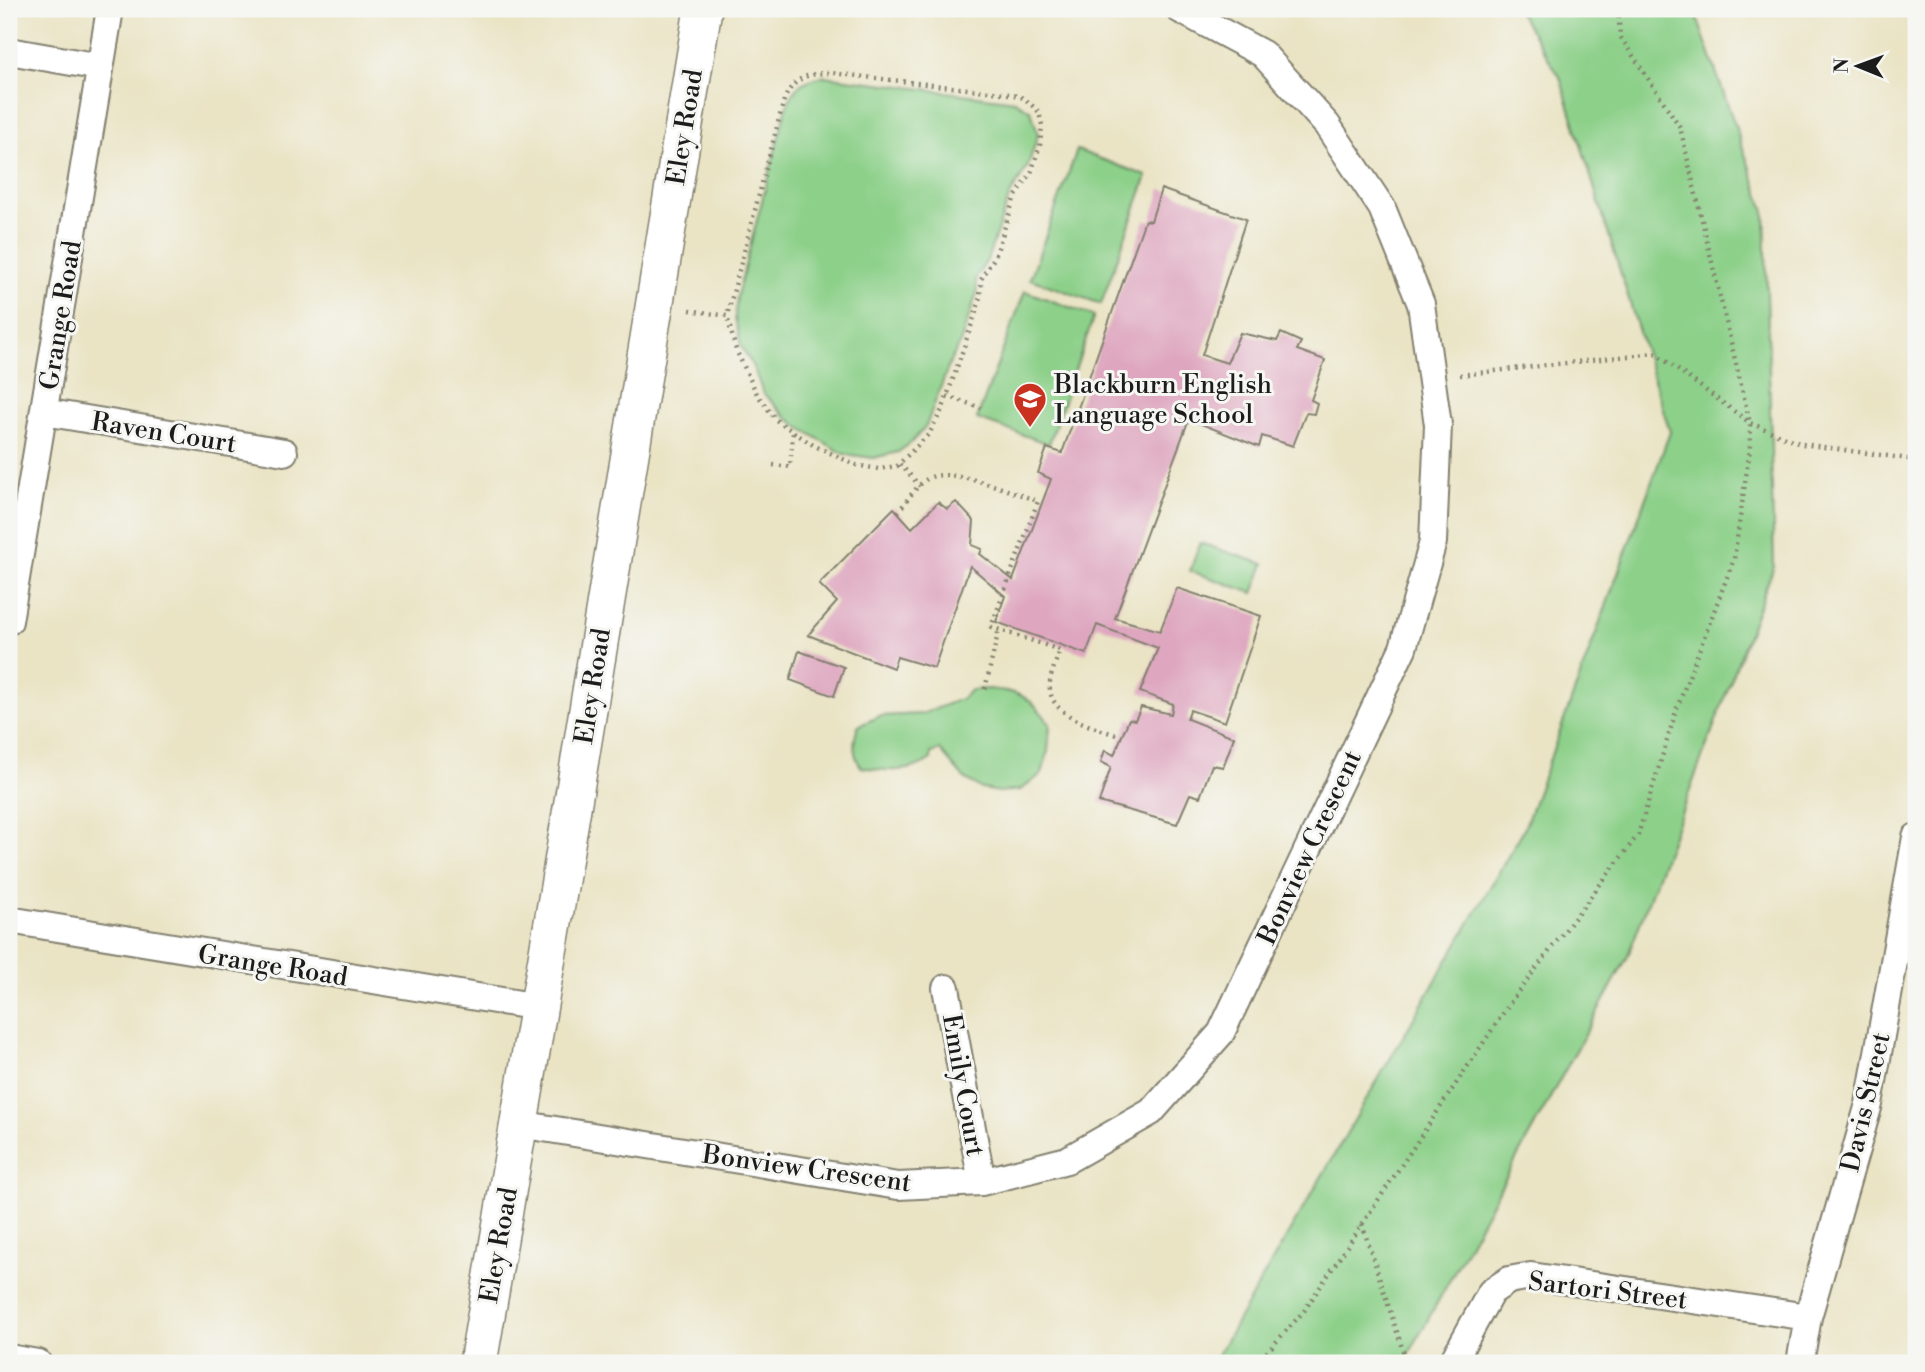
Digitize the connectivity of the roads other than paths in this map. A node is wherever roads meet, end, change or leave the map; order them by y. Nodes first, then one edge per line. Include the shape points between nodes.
1 (110, 9) edge
2 (703, 9) edge
3 (1179, 9) edge
4 (9, 51) edge
5 (100, 67) junction
6 (44, 412) junction
7 (284, 452) dead end
8 (9, 621) edge
9 (1916, 837) edge
10 (9, 920) edge
11 (946, 988) dead end
12 (538, 1007) junction
13 (519, 1124) junction
14 (982, 1182) junction
15 (1808, 1317) junction
16 (9, 1359) edge
17 (38, 1363) edge
18 (478, 1363) edge
19 (1452, 1363) edge
20 (1800, 1363) edge

1 - 5 street, Grange Road
2 - 12 main road, Eley Road
3 - 14 street, Bonview Crescent via 1263,54 1327,125 1382,208 1421,304 1438,425 1433,542 1403,648 1222,1032 1151,1112 1068,1160
4 - 5 street
5 - 6 street, Grange Road
6 - 7 street, Raven Court
6 - 8 street, Grange Road
9 - 15 street, Davis Street via 1869,1104
10 - 12 street, Grange Road
11 - 14 street, Emily Court
12 - 13 main road, Eley Road
13 - 14 street, Bonview Crescent via 898,1186
13 - 18 main road, Eley Road
15 - 19 street, Sartori Street via 1531,1276 1509,1280 1491,1292
15 - 20 street, Davis Street
16 - 17 street

